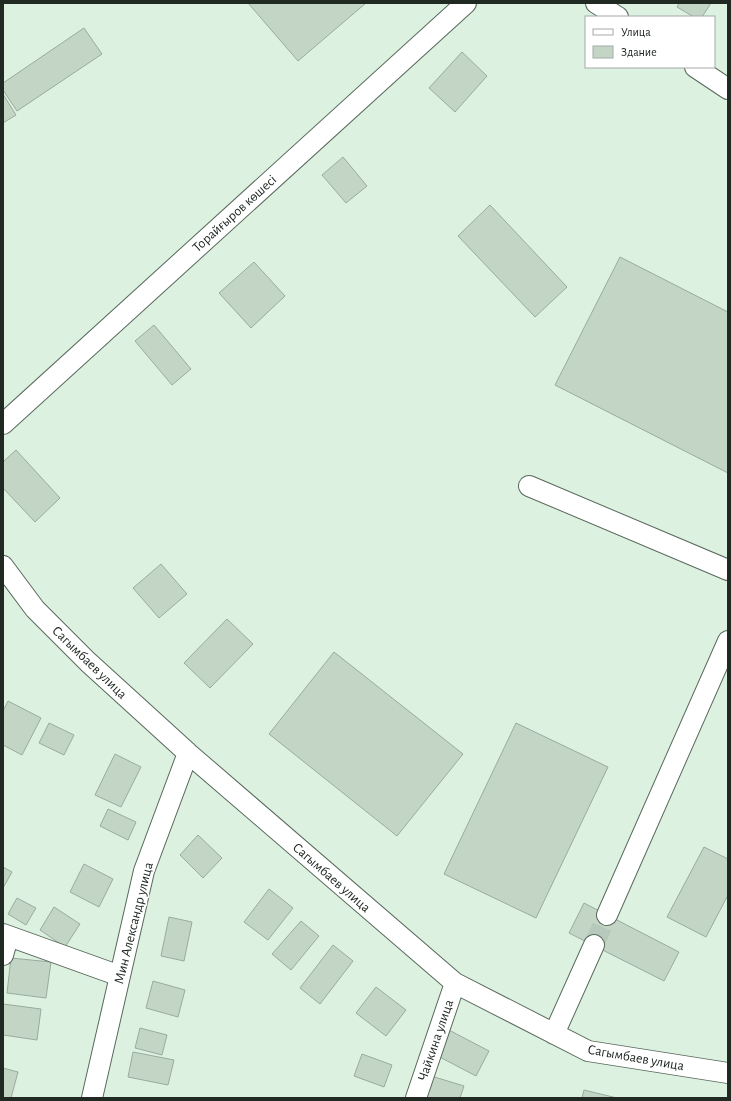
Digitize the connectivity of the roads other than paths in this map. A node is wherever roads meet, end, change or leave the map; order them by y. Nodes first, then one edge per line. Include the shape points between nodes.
1 (466, 3) edge
2 (596, 3) edge
3 (616, 16) edge
4 (697, 68) edge
5 (728, 88) edge
6 (3, 424) edge
7 (529, 486) dead end
8 (3, 566) edge
9 (728, 570) edge
10 (728, 641) edge
11 (188, 753) junction
12 (607, 915) tunnel mouth
13 (5, 942) edge
14 (594, 945) tunnel mouth
15 (120, 976) junction
16 (455, 983) junction
17 (554, 1034) junction
18 (728, 1073) edge
19 (92, 1098) edge
20 (416, 1098) edge

1 - 6 street, Торайғыров көшесі
2 - 3 street
4 - 5 street
7 - 9 street
8 - 11 street, Сагымбаев улица via 35,609 88,662
10 - 12 street
11 - 15 street, Мин Александр улица via 144,871
11 - 16 street, Сагымбаев улица
13 - 15 street
14 - 17 street
15 - 19 street, Мин Александр улица
16 - 17 street, Сагымбаев улица
16 - 20 street, Чайкина улица
17 - 18 street, Сагымбаев улица via 588,1051

